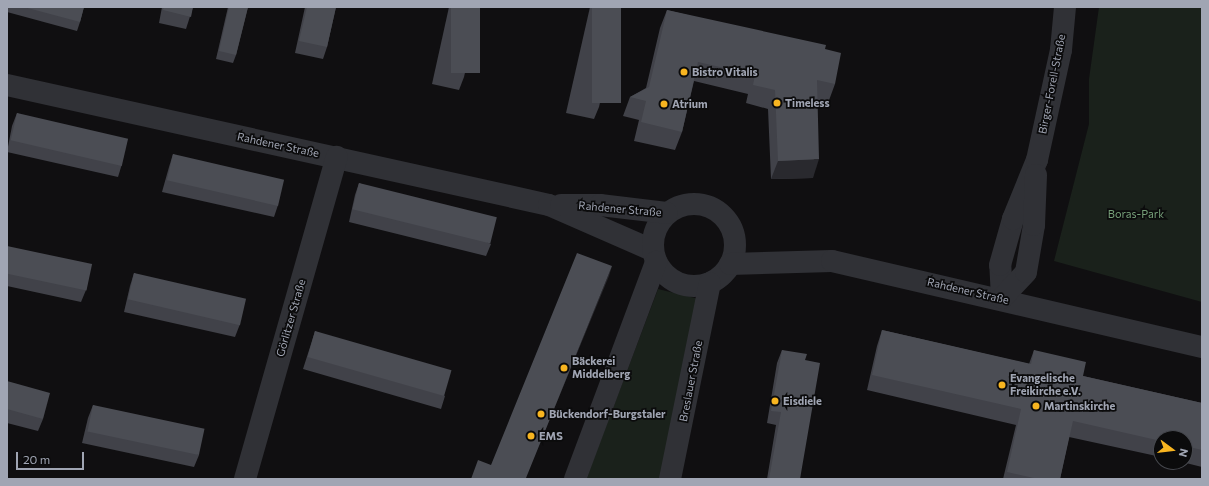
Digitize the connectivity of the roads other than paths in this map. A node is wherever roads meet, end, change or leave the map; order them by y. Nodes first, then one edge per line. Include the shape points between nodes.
1 (1065, 7) edge
2 (7, 85) edge
3 (337, 156) junction
4 (548, 205) junction
5 (667, 213) junction
6 (654, 256) junction
7 (730, 264) junction
8 (710, 283) junction
9 (1002, 298) junction
10 (1202, 347) edge
11 (245, 479) edge
12 (575, 479) edge
13 (670, 479) edge

1 - 9 street, Birger-Forell-Straße via 1061,50 1037,160 1034,225 1026,272
2 - 3 street, Rahdener Straße
3 - 4 street, Rahdener Straße
3 - 11 street, Görlitzer Straße
4 - 5 street, Rahdener Straße via 600,204
4 - 6 street, Rahdener Straße
5 - 6 street via 653,236
5 - 7 street via 692,203 718,211 734,234 735,249
6 - 8 street via 666,275 679,283 694,286
6 - 12 street
7 - 8 street
7 - 9 street, Rahdener Straße via 832,261
8 - 13 street, Breslauer Straße
9 - 10 street, Rahdener Straße

